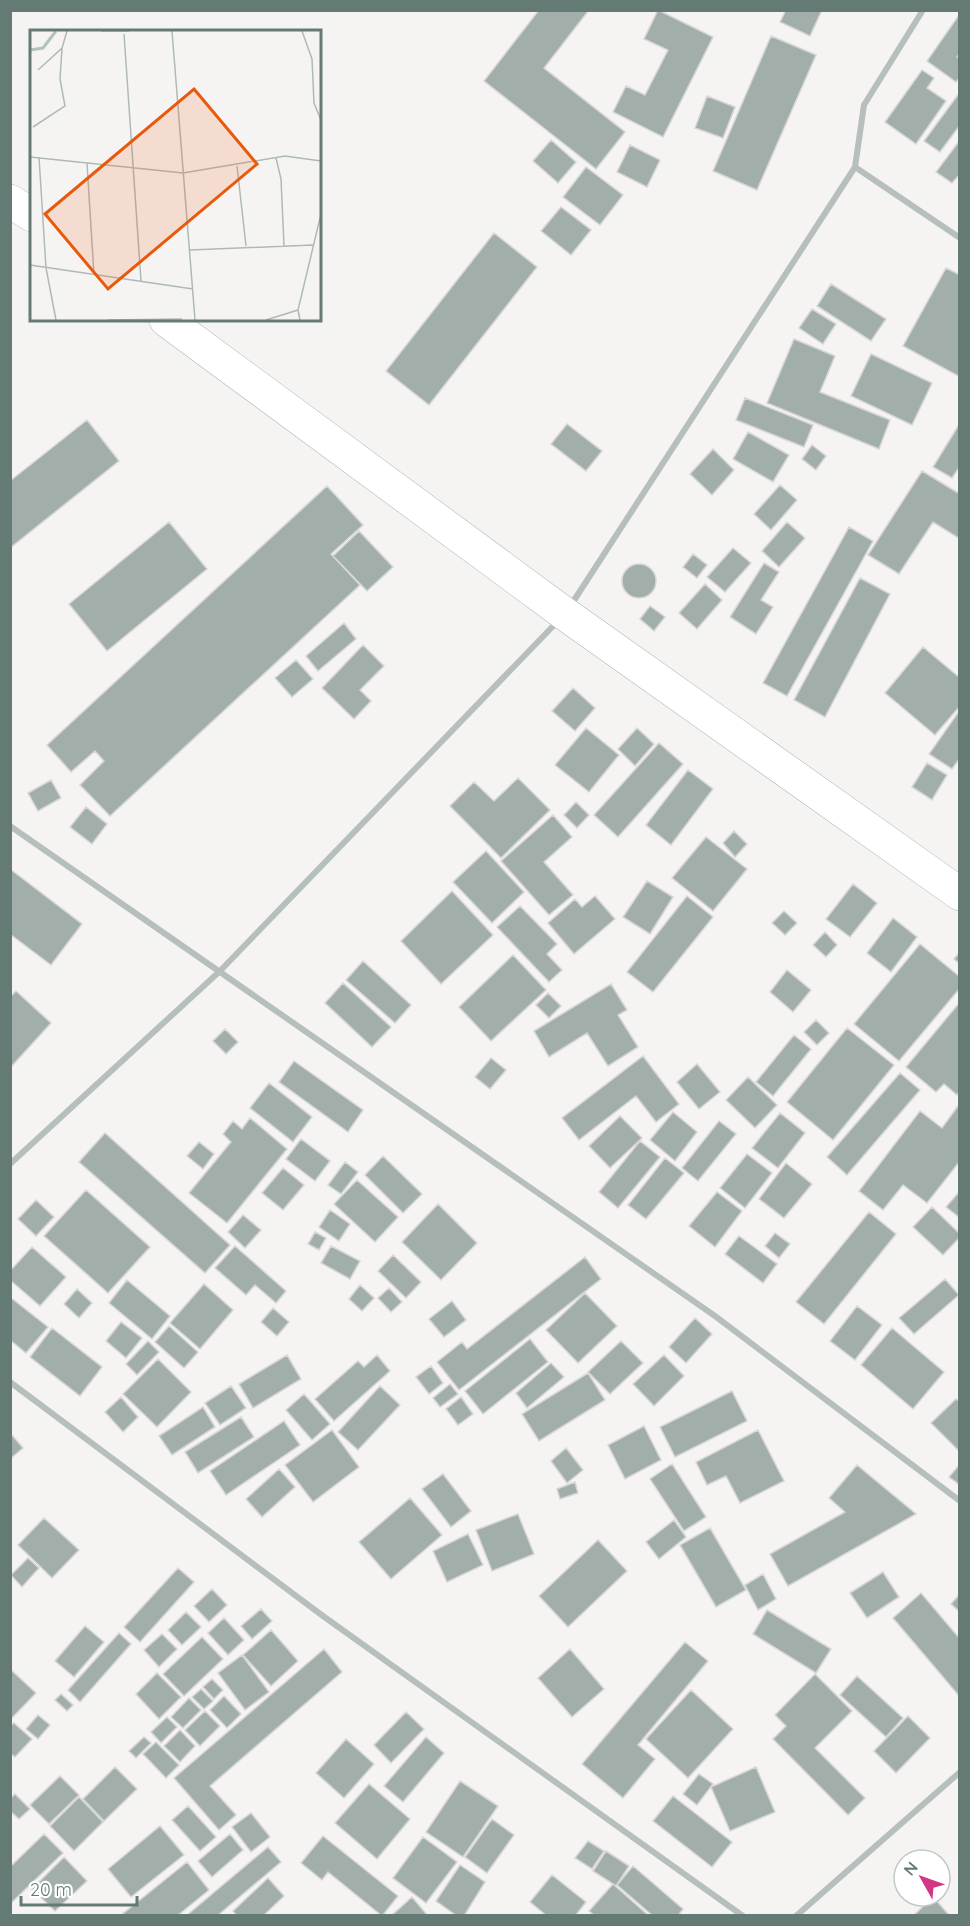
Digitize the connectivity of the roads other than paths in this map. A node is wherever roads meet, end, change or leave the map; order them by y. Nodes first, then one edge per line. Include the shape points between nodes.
1 (922, 10) edge
2 (855, 167) junction
3 (10, 201) edge
4 (30, 214) edge
5 (960, 238) edge
6 (167, 321) edge
7 (565, 614) junction
8 (10, 826) edge
9 (960, 894) edge
10 (220, 972) junction
11 (10, 1164) edge
12 (10, 1382) edge
13 (960, 1502) edge
14 (960, 1772) edge
15 (743, 1916) edge
16 (796, 1916) edge

1 - 2 street via 864,105
2 - 5 street
2 - 7 street
3 - 4 main road
6 - 7 main road
7 - 9 main road
7 - 10 street
8 - 10 street
10 - 11 street
10 - 13 street via 715,1316
12 - 15 street via 323,1616
14 - 16 street

